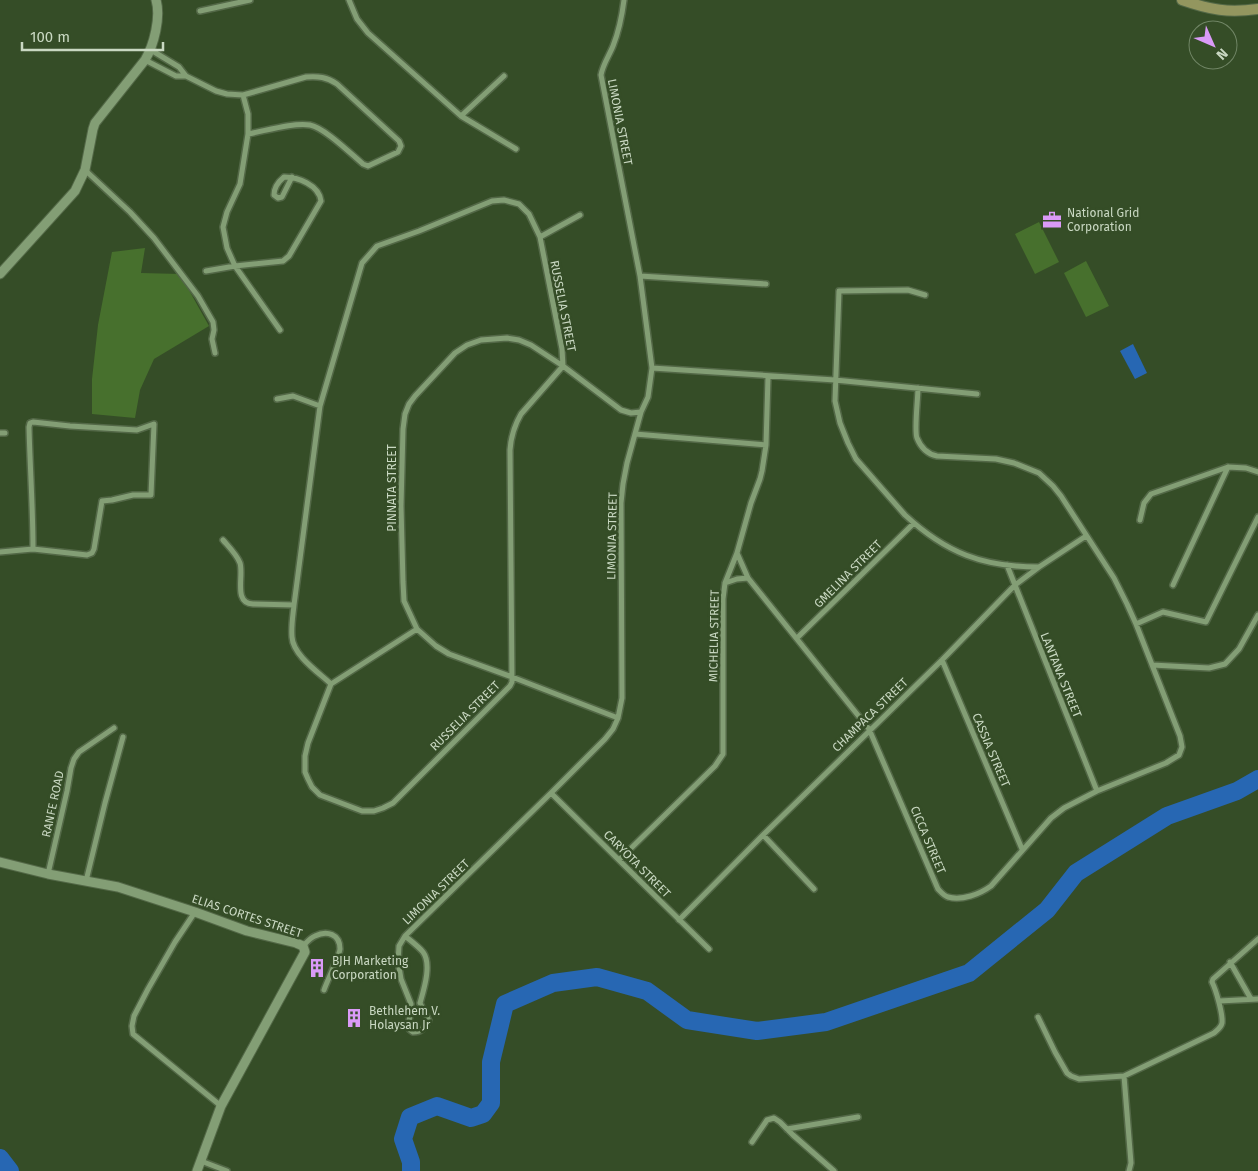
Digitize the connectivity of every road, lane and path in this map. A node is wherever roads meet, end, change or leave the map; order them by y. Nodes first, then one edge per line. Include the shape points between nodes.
1 (156, 0) edge
2 (250, 0) edge
3 (350, 0) edge
4 (624, 0) edge
5 (1182, 0) edge
6 (241, 1) edge
7 (1258, 9) edge
8 (200, 11) dead end
9 (151, 50) junction
10 (145, 60) junction
11 (186, 76) junction
12 (504, 76) dead end
13 (242, 95) junction
14 (461, 116) junction
15 (248, 134) junction
16 (516, 149) dead end
17 (85, 170) junction
18 (292, 177) dead end
19 (580, 216) dead end
20 (540, 237) junction
21 (235, 266) junction
22 (206, 271) dead end
23 (0, 274) edge
24 (640, 276) junction
25 (766, 284) dead end
26 (925, 295) dead end
27 (280, 330) dead end
28 (215, 353) dead end
29 (563, 366) junction
30 (652, 368) junction
31 (768, 376) junction
32 (835, 380) junction
33 (918, 388) junction
34 (976, 394) dead end
35 (277, 399) dead end
36 (320, 406) junction
37 (641, 412) junction
38 (635, 434) junction
39 (766, 445) junction
40 (1228, 467) junction
41 (1258, 472) edge
42 (1258, 517) edge
43 (1140, 520) dead end
44 (914, 523) junction
45 (1086, 536) junction
46 (223, 540) dead end
47 (33, 549) junction
48 (0, 552) edge
49 (737, 553) junction
50 (1006, 565) junction
51 (1038, 567) junction
52 (748, 578) junction
53 (725, 583) junction
54 (1014, 585) junction
55 (1173, 586) dead end
56 (294, 605) junction
57 (1258, 614) edge
58 (1136, 624) junction
59 (417, 629) junction
60 (797, 638) junction
61 (942, 660) junction
62 (1152, 665) junction
63 (512, 677) junction
64 (331, 684) junction
65 (618, 718) junction
66 (114, 728) dead end
67 (870, 729) junction
68 (123, 737) dead end
69 (1097, 791) junction
70 (551, 793) junction
71 (763, 835) junction
72 (1022, 849) junction
73 (620, 860) junction
74 (0, 862) edge
75 (48, 874) junction
76 (86, 881) junction
77 (814, 889) dead end
78 (195, 912) junction
79 (679, 920) junction
80 (405, 936) junction
81 (1258, 939) edge
82 (303, 946) junction
83 (709, 949) dead end
84 (1230, 962) junction
85 (324, 990) dead end
86 (1251, 999) junction
87 (1258, 999) edge
88 (1219, 1001) junction
89 (420, 1003) junction
90 (411, 1004) junction
91 (1038, 1017) dead end
92 (1124, 1076) junction
93 (221, 1106) junction
94 (858, 1117) dead end
95 (787, 1129) junction
96 (752, 1142) dead end
97 (201, 1161) junction
98 (197, 1171) edge
99 (227, 1171) edge
100 (834, 1171) edge
101 (1129, 1171) edge

1 - 9 street via 158,18
2 - 6 street
3 - 14 street via 357,19 368,33
4 - 24 street, LIMONIA STREET via 619,28 601,75
5 - 7 main road via 1226,11
6 - 8 street
9 - 10 street
9 - 11 street via 180,67
10 - 11 street via 176,76
10 - 17 street via 95,123
11 - 13 street via 216,91
12 - 14 street
13 - 15 street via 248,114
13 - 15 street via 306,77 326,78 337,84 401,146 366,166 325,132 311,125 299,124
14 - 16 street
15 - 21 street via 240,184 223,227
17 - 23 street via 75,191
17 - 28 street via 154,238 198,296 213,322
18 - 21 street via 318,191 321,201 289,256 283,261
19 - 20 street
20 - 29 street, RUSSELIA STREET
20 - 36 street, RUSSELIA STREET via 529,214 518,204 504,200 492,201 377,246 362,263
21 - 22 street
21 - 27 street
24 - 25 street
24 - 30 street, LIMONIA STREET
26 - 32 street via 908,290 840,291
29 - 37 street, PINNATA STREET via 622,410
29 - 59 street, PINNATA STREET via 519,340 481,340 455,353 409,404 403,429 403,582 404,600
29 - 63 street, RUSSELIA STREET via 521,414 511,436
30 - 31 street
30 - 37 street, LIMONIA STREET via 648,397
31 - 32 street
31 - 39 street, MICHELIA STREET
32 - 33 street
32 - 44 street via 840,423 856,459
33 - 34 street
33 - 45 street, CICCA STREET via 916,436 924,450 937,456 996,459 1039,473 1057,491
35 - 36 street via 293,396
36 - 56 street, RUSSELIA STREET
37 - 38 street, LIMONIA STREET
38 - 39 street
38 - 65 street, LIMONIA STREET via 621,502 622,698
39 - 49 street, MICHELIA STREET via 760,479
40 - 41 street
40 - 43 street via 1151,494 1144,503
40 - 55 street
42 - 58 street via 1206,622 1163,612
44 - 50 street via 961,554 982,562
44 - 60 street, GMELINA STREET
45 - 51 street, CHAMPACA STREET
45 - 58 street, CICCA STREET via 1114,578
46 - 56 street via 239,561 241,593 245,602
47 - 47 street via 90,554 94,549 102,501 151,495 154,424 137,430 30,423
47 - 48 street
49 - 52 street, CICCA STREET
49 - 53 street, MICHELIA STREET
50 - 51 street
50 - 54 street, LANTANA STREET
51 - 54 street, CHAMPACA STREET
52 - 53 street
52 - 60 street, CICCA STREET
53 - 73 street, MICHELIA STREET via 723,754 715,766
54 - 61 street, CHAMPACA STREET
54 - 69 street, LANTANA STREET
56 - 64 street, RUSSELIA STREET via 294,647
57 - 62 street via 1240,649 1225,664 1209,668
58 - 62 street, CICCA STREET
59 - 63 street, PINNATA STREET via 449,654
59 - 64 street
60 - 67 street, CICCA STREET
61 - 67 street, CHAMPACA STREET
61 - 72 street, CASSIA STREET
62 - 69 street, CICCA STREET via 1180,736 1182,747 1179,755
63 - 64 street, RUSSELIA STREET via 510,686 393,803 374,811 320,795 305,772 308,743
63 - 65 street, PINNATA STREET
65 - 70 street, LIMONIA STREET via 605,739
66 - 75 street, RANFE ROAD via 74,759
67 - 71 street, CHAMPACA STREET
67 - 72 street, CICCA STREET via 938,889 946,896 958,898 982,892 991,886
68 - 76 street
69 - 72 street, CICCA STREET via 1050,818
70 - 73 street, CARYOTA STREET
70 - 80 street, LIMONIA STREET
71 - 77 street
71 - 79 street, CHAMPACA STREET
73 - 79 street, CARYOTA STREET
74 - 75 street, ELIAS CORTES STREET
75 - 76 street, ELIAS CORTES STREET
76 - 78 street, ELIAS CORTES STREET via 118,887
78 - 82 street, ELIAS CORTES STREET
78 - 93 street via 134,1016 132,1034
79 - 83 street, CARYOTA STREET
80 - 89 street, LIMONIA STREET via 424,953 428,962
80 - 90 street, LIMONIA STREET via 399,946 398,961
81 - 84 street
82 - 85 street via 313,936 329,932 339,942 340,950
82 - 93 street, ELIAS CORTES STREET via 305,952
84 - 86 street
84 - 88 street via 1212,982
86 - 87 street
86 - 88 street
88 - 92 street via 1222,1023 1214,1033
89 - 90 street
89 - 90 street via 429,1021 418,1032 409,1029
91 - 92 street via 1071,1076 1079,1079
92 - 101 street
93 - 97 street, ELIAS CORTES STREET
94 - 95 street
95 - 96 street via 774,1118 767,1120
95 - 100 street
97 - 98 street, ELIAS CORTES STREET
97 - 99 street

